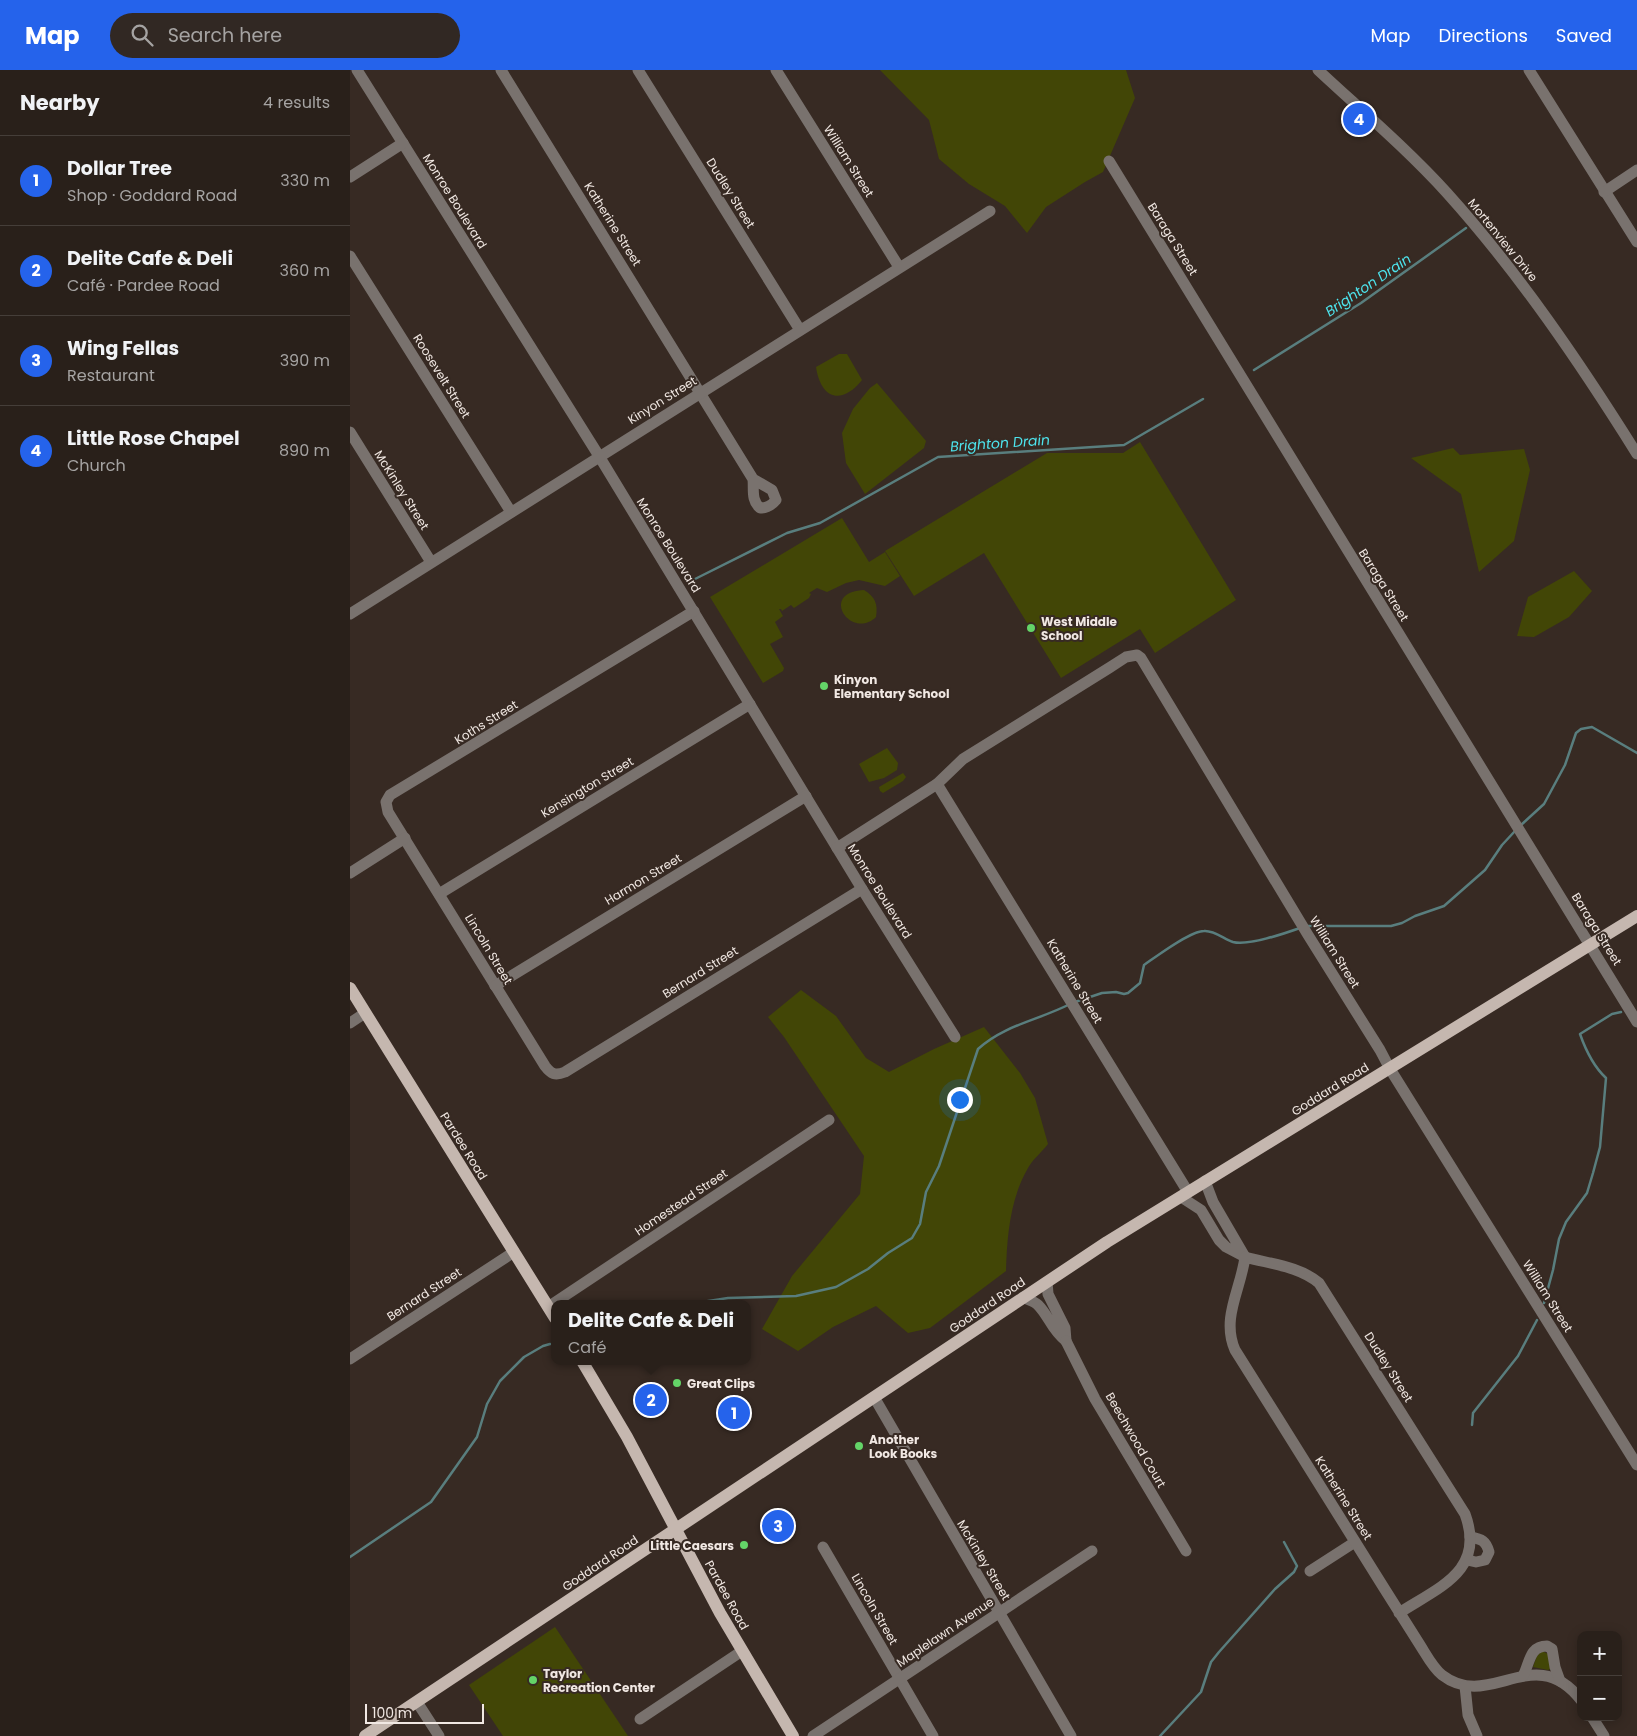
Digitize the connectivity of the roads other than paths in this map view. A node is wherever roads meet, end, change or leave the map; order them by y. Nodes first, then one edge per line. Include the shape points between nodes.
1 (357, 70) edge
2 (501, 70) edge
3 (638, 70) edge
4 (776, 70) edge
5 (1318, 70) edge
6 (1529, 70) edge
7 (403, 143) junction
8 (1109, 161) dead end
9 (1637, 170) edge
10 (350, 177) edge
11 (1604, 192) junction
12 (990, 211) dead end
13 (1637, 242) edge
14 (350, 256) edge
15 (899, 268) junction
16 (800, 330) junction
17 (700, 393) junction
18 (350, 432) edge
19 (1637, 454) edge
20 (599, 456) junction
21 (753, 479) dead end
22 (511, 512) junction
23 (431, 562) junction
24 (694, 611) junction
25 (351, 612) edge
26 (750, 704) junction
27 (937, 784) junction
28 (806, 796) junction
29 (405, 838) junction
30 (837, 848) junction
31 (350, 873) edge
32 (862, 889) junction
33 (439, 894) junction
34 (1637, 916) edge
35 (1591, 944) junction
36 (495, 986) junction
37 (350, 988) edge
38 (365, 1013) junction
39 (1637, 1022) edge
40 (350, 1023) edge
41 (955, 1037) dead end
42 (1390, 1069) junction
43 (551, 1074) joint
44 (829, 1120) dead end
45 (1206, 1182) junction
46 (1185, 1195) junction
47 (514, 1252) junction
48 (1246, 1256) junction
49 (1047, 1282) junction
50 (1023, 1298) junction
51 (557, 1300) edge
52 (551, 1304) edge
53 (548, 1306) junction
54 (551, 1311) edge
55 (1066, 1341) junction
56 (350, 1359) edge
57 (584, 1365) edge
58 (874, 1397) junction
59 (1637, 1465) edge
60 (676, 1529) junction
61 (1470, 1538) junction
62 (1355, 1542) junction
63 (823, 1547) dead end
64 (1092, 1551) dead end
65 (1186, 1551) dead end
66 (1467, 1560) junction
67 (1310, 1571) dead end
68 (1000, 1612) junction
69 (1399, 1613) junction
70 (742, 1650) junction
71 (1523, 1676) junction
72 (900, 1679) junction
73 (1560, 1681) junction
74 (1465, 1686) junction
75 (1577, 1695) edge
76 (416, 1702) junction
77 (640, 1719) dead end
78 (1595, 1721) edge
79 (365, 1736) edge
80 (440, 1736) edge
81 (793, 1736) edge
82 (813, 1736) edge
83 (933, 1736) edge
84 (1071, 1736) edge
85 (1476, 1736) edge
86 (1604, 1736) edge

1 - 7 street, Monroe Boulevard
2 - 17 street, Katherine Street
3 - 16 street, Dudley Street
4 - 15 street, William Street
5 - 19 street, Mortenview Drive via 1448,194 1531,295
6 - 11 street
7 - 10 street
7 - 20 street, Monroe Boulevard
8 - 35 street, Baraga Street
9 - 11 street
11 - 13 street
12 - 15 street, Kinyon Street
14 - 22 street, Roosevelt Street
15 - 16 street, Kinyon Street
16 - 17 street, Kinyon Street
17 - 20 street, Kinyon Street
17 - 21 street, Katherine Street
18 - 23 street, McKinley Street
20 - 22 street, Kinyon Street
20 - 24 street, Monroe Boulevard
22 - 23 street, Kinyon Street
23 - 25 street, Kinyon Street
24 - 26 street, Monroe Boulevard
24 - 29 street, Koths Street via 390,795 386,809
26 - 28 street, Monroe Boulevard
26 - 33 street, Kensington Street
27 - 30 street
27 - 42 street, William Street via 963,759 1126,657 1141,658
27 - 46 street, Katherine Street via 1068,995
28 - 30 street, Monroe Boulevard
28 - 36 street, Harmon Street
29 - 31 street
29 - 33 street, Lincoln Street
30 - 32 street, Monroe Boulevard
32 - 41 street, Monroe Boulevard
32 - 43 street, Bernard Street via 564,1072
33 - 36 street, Lincoln Street
34 - 35 main road, Goddard Road
35 - 39 street, Baraga Street
35 - 42 main road, Goddard Road
36 - 43 street, Lincoln Street
37 - 38 main road, Pardee Road
38 - 40 street
38 - 47 main road, Pardee Road
42 - 45 main road, Goddard Road
42 - 59 street, William Street
44 - 51 street, Homestead Street
45 - 46 main road, Goddard Road
45 - 48 street via 1213,1202
46 - 48 street, Katherine Street via 1201,1210 1226,1247
46 - 49 main road, Goddard Road
47 - 53 main road, Pardee Road
47 - 56 street, Bernard Street
48 - 61 street, Dudley Street via 1302,1271 1319,1283 1465,1514
48 - 62 street, Katherine Street via 1229,1318 1232,1344
49 - 50 main road, Goddard Road
49 - 55 street, Beechwood Court via 1048,1294 1065,1328
50 - 55 street, Beechwood Court via 1036,1303 1057,1334
50 - 58 main road, Goddard Road
52 - 53 street, Homestead Street
53 - 54 main road, Pardee Road
55 - 65 street, Beechwood Court via 1095,1399
57 - 60 main road, Pardee Road
58 - 60 main road, Goddard Road
58 - 68 street, McKinley Street
60 - 70 main road, Pardee Road
60 - 76 main road, Goddard Road
61 - 66 street, Dudley Street
61 - 66 street via 1481,1539 1489,1552 1485,1560
62 - 67 street
62 - 69 street, Katherine Street
63 - 72 street, Lincoln Street
64 - 68 street, Maplelawn Avenue
66 - 69 street via 1452,1579
68 - 72 street, Maplelawn Avenue
68 - 84 street, McKinley Street
69 - 74 street, Katherine Street via 1435,1668 1447,1679
70 - 77 street
70 - 81 main road, Pardee Road
71 - 73 street via 1541,1675
71 - 73 street via 1536,1647 1547,1646 1552,1649
71 - 74 street via 1480,1687
72 - 82 street, Maplelawn Avenue
72 - 83 street, Lincoln Street
73 - 75 street
74 - 85 street via 1468,1716
76 - 79 main road, Goddard Road
76 - 80 street
78 - 86 street

